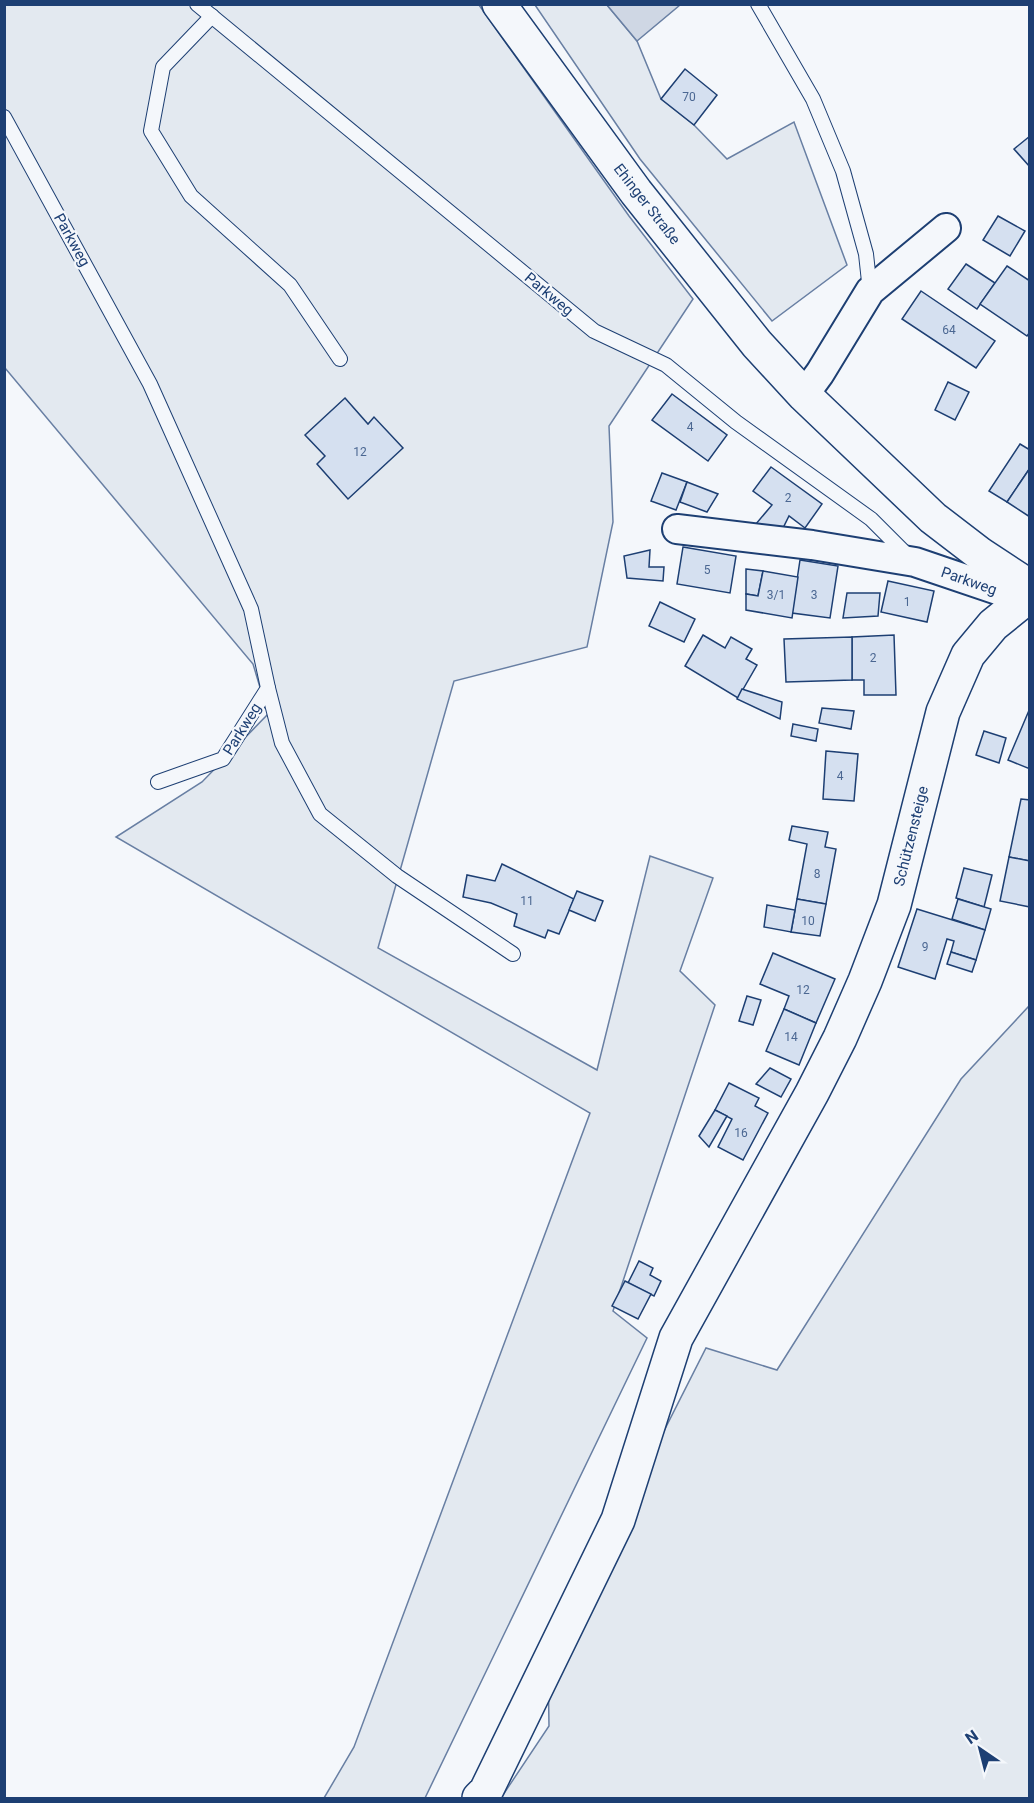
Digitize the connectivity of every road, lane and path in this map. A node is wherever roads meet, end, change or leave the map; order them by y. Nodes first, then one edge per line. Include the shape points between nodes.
1 (197, 4) edge
2 (499, 4) edge
3 (758, 4) edge
4 (212, 16) junction
5 (4, 117) edge
6 (946, 228) dead end
7 (870, 291) junction
8 (340, 358) dead end
9 (804, 396) junction
10 (676, 529) dead end
11 (915, 562) junction
12 (1028, 594) edge
13 (268, 688) junction
14 (158, 782) dead end
15 (513, 954) dead end
16 (479, 1798) edge

1 - 4 lane, Parkweg
2 - 9 street, Ehinger Straße via 636,192
3 - 7 lane via 813,99 843,171 866,254
4 - 8 lane via 163,67 151,131 191,196 290,285
4 - 11 lane, Parkweg via 594,331 666,365 736,422 871,519
5 - 13 lane, Parkweg via 150,384 251,609
6 - 7 street
7 - 9 street
9 - 12 street, Ehinger Straße via 933,518
10 - 11 street, Parkweg
11 - 12 street, Parkweg
12 - 16 street, Schützensteige via 993,625 968,655 943,712 894,905 865,981 812,1093 676,1338 618,1520 486,1791
13 - 14 lane, Parkweg via 224,759
13 - 15 lane via 282,743 320,814 397,876

